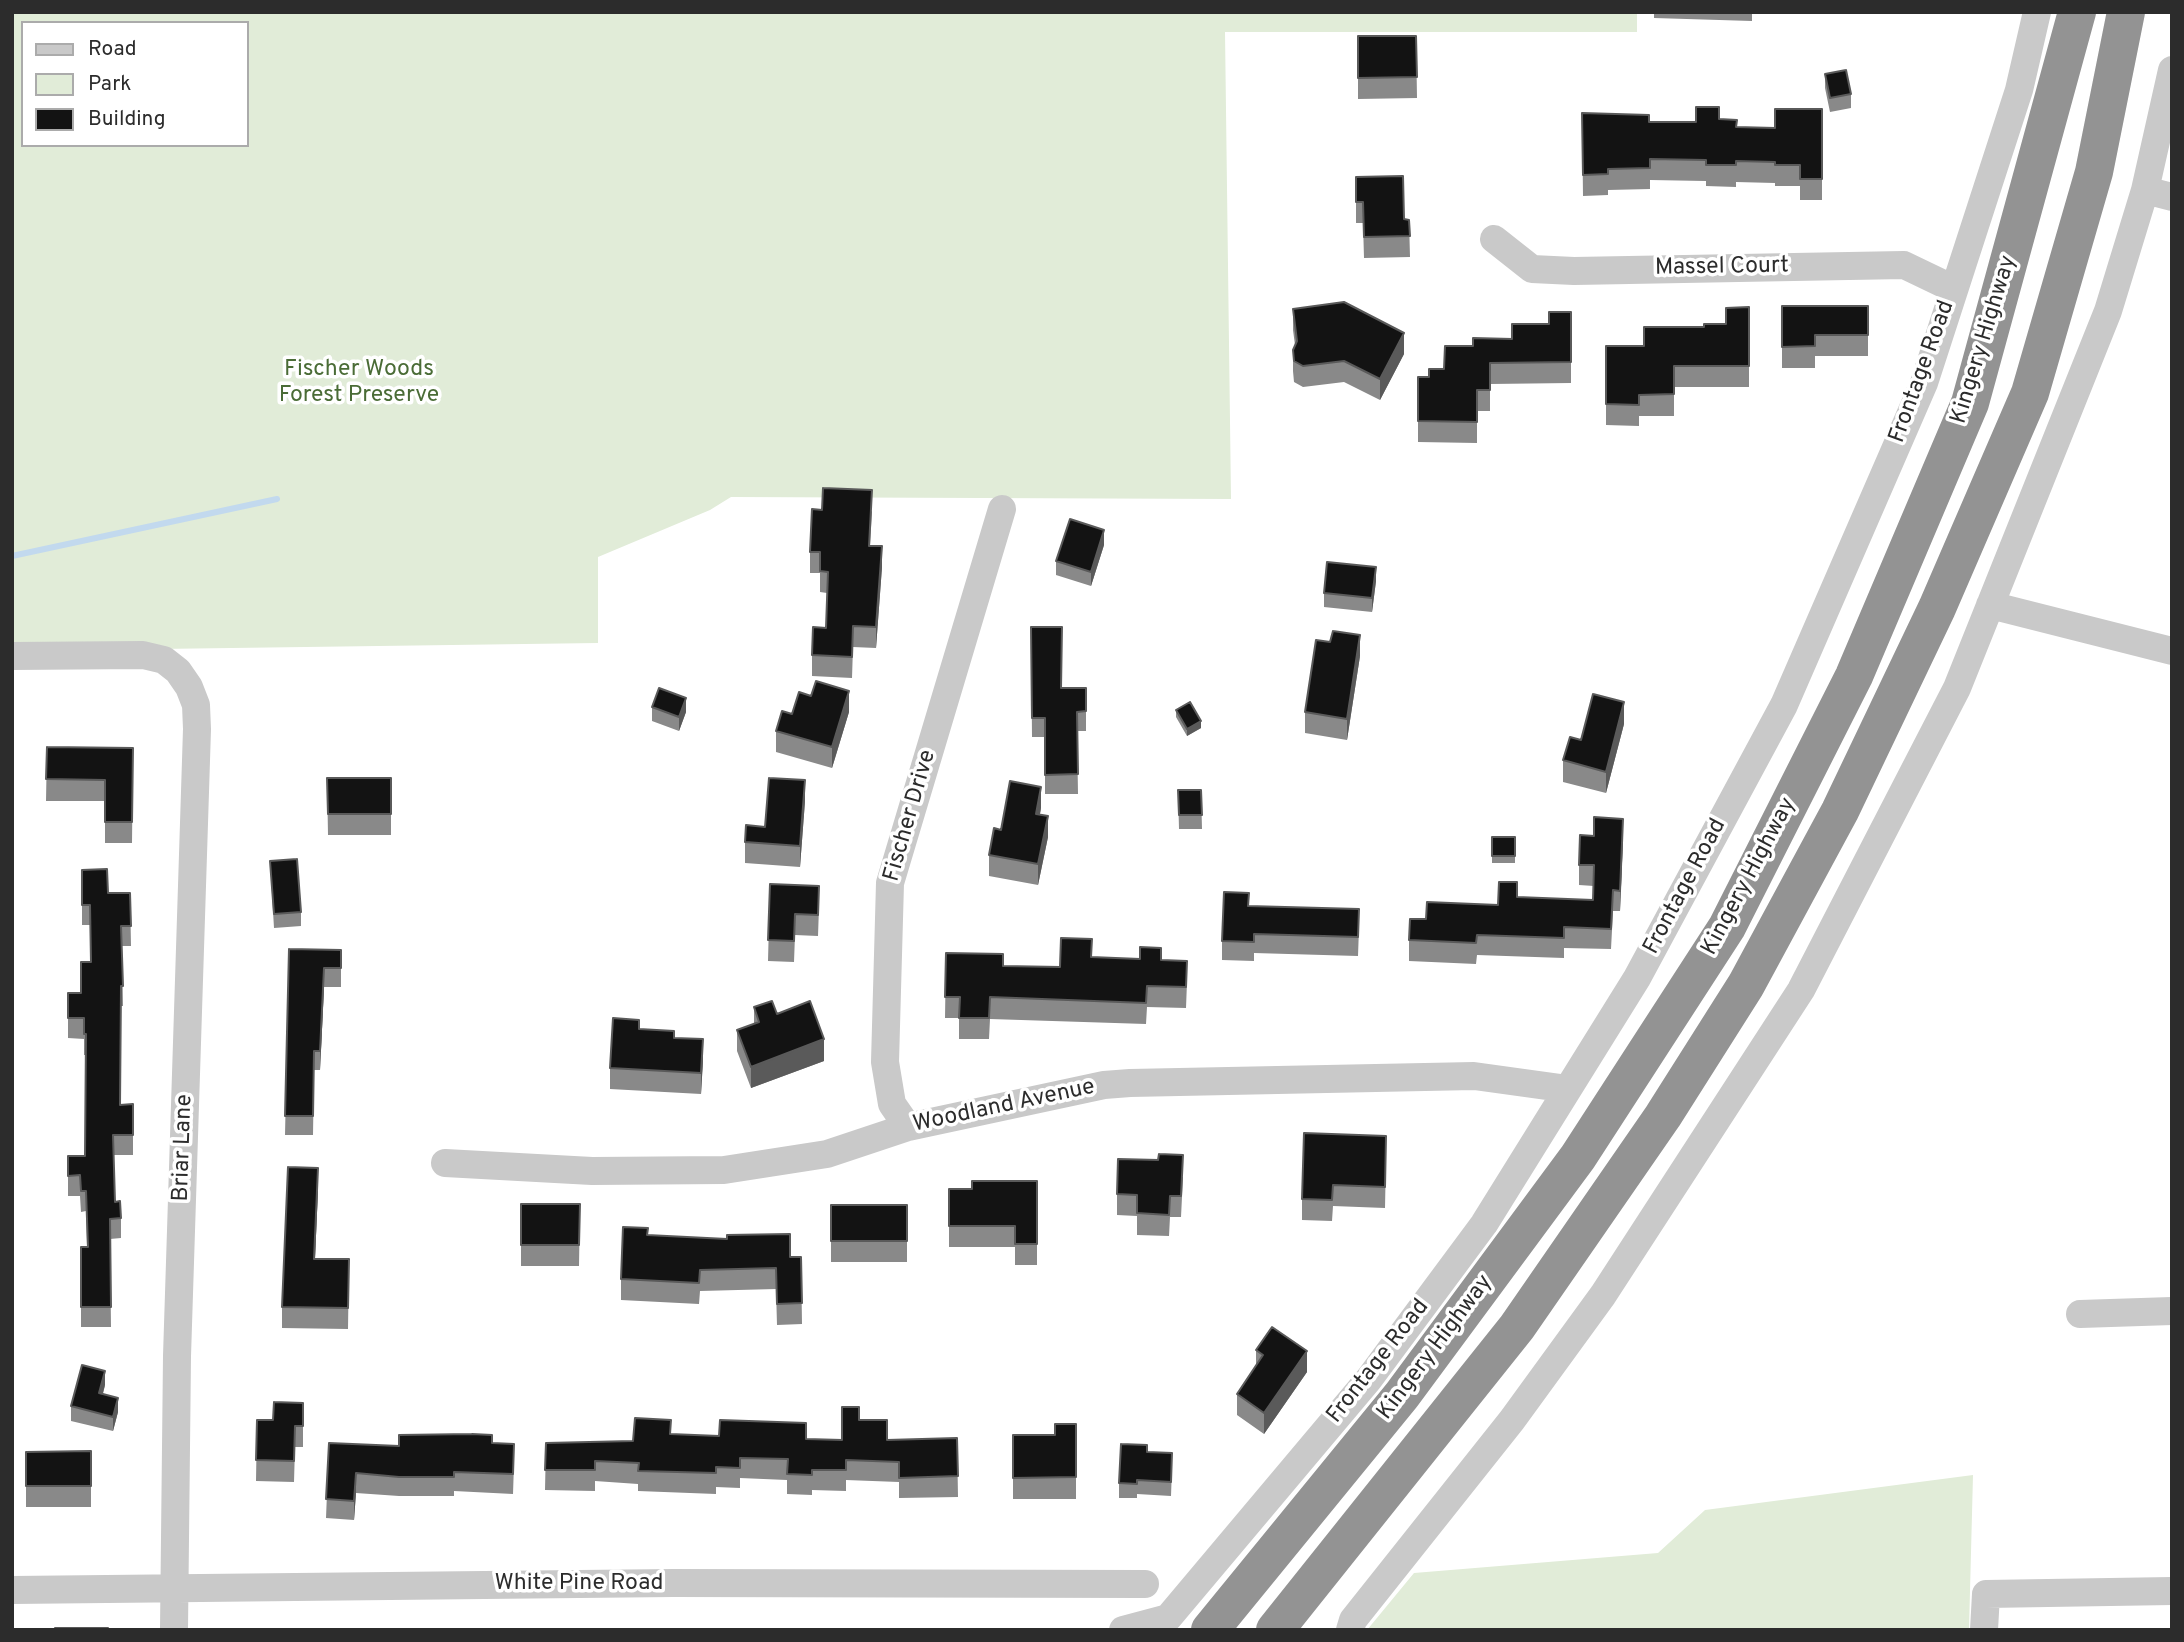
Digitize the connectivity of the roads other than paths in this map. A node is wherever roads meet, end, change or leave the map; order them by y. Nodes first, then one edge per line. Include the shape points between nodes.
1 (2037, 12) edge
2 (2077, 12) edge
3 (2126, 12) edge
4 (2172, 70) edge
5 (2158, 194) edge
6 (1494, 239) dead end
7 (1954, 289) junction
8 (1002, 509) dead end
9 (1990, 605) junction
10 (2172, 651) edge
11 (12, 656) edge
12 (1568, 1089) junction
13 (908, 1127) junction
14 (445, 1163) dead end
15 (2172, 1311) edge
16 (2080, 1314) dead end
17 (1145, 1584) dead end
18 (174, 1587) junction
19 (12, 1590) edge
20 (2172, 1591) edge
21 (174, 1630) edge
22 (1123, 1630) edge
23 (1210, 1630) edge
24 (1275, 1630) edge
25 (1350, 1630) edge
26 (1984, 1630) edge

1 - 7 street, Frontage Road via 2019,90
2 - 23 highway, Kingery Highway via 1970,403 1854,676 1727,927 1578,1157 1402,1395
3 - 24 highway, Kingery Highway via 2094,172 2030,393 1937,608 1840,811 1746,985 1656,1127 1517,1327
4 - 5 street
5 - 9 street
6 - 7 street, Massel Court via 1532,268 1904,265
7 - 12 street, Frontage Road via 1924,383 1784,705 1637,978
8 - 13 street, Fischer Drive via 890,883 885,1062 892,1104
9 - 10 street
9 - 25 street via 1957,688 1801,990 1603,1295 1512,1420 1353,1620
11 - 18 street, Briar Lane via 143,655 164,660 178,671 195,705
12 - 13 street, Woodland Avenue via 1474,1076 1130,1083
12 - 22 street, Frontage Road via 1484,1224 1368,1379 1168,1618
13 - 14 street, Woodland Avenue via 827,1154 724,1170 592,1171
15 - 16 street
17 - 18 street, White Pine Road
18 - 19 street, White Pine Road
18 - 21 street, Briar Lane
20 - 26 street via 1986,1594

